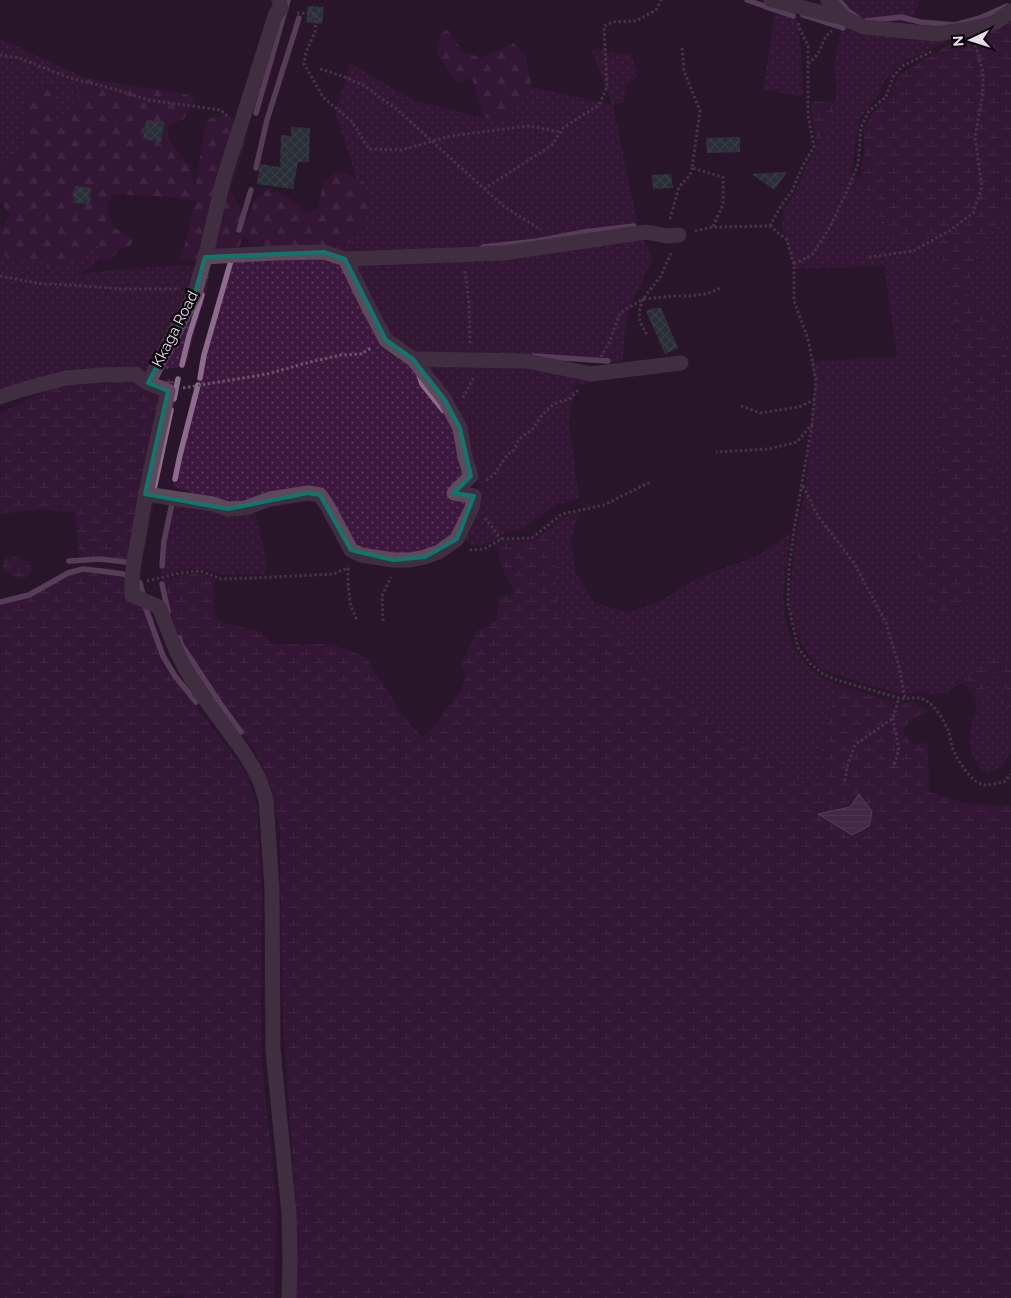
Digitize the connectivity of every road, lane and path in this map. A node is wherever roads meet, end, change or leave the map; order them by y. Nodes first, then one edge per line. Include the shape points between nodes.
1 (661, 0) edge
2 (771, 0) edge
3 (828, 0) edge
4 (277, 6) edge
5 (798, 7) junction
6 (1011, 12) edge
7 (839, 24) junction
8 (969, 30) junction
9 (682, 48) dead end
10 (934, 50) dead end
11 (0, 55) edge
12 (808, 64) junction
13 (320, 70) dead end
14 (239, 129) junction
15 (561, 132) junction
16 (432, 141) junction
17 (692, 168) junction
18 (484, 189) junction
19 (770, 226) junction
20 (713, 227) junction
21 (673, 235) junction
22 (562, 245) junction
23 (461, 255) junction
24 (869, 257) dead end
25 (205, 258) junction
26 (345, 260) junction
27 (794, 264) junction
28 (0, 276) edge
29 (721, 288) dead end
30 (195, 293) junction
31 (643, 299) junction
32 (647, 335) dead end
33 (386, 340) junction
34 (470, 352) dead end
35 (413, 360) junction
36 (491, 361) junction
37 (681, 363) dead end
38 (591, 374) junction
39 (148, 383) junction
40 (168, 391) junction
41 (0, 397) edge
42 (814, 399) junction
43 (741, 406) dead end
44 (454, 416) junction
45 (812, 424) junction
46 (716, 452) dead end
47 (652, 481) dead end
48 (481, 484) dead end
49 (803, 485) junction
50 (145, 494) junction
51 (457, 540) junction
52 (361, 555) junction
53 (410, 560) junction
54 (348, 566) junction
55 (132, 590) junction
56 (357, 620) dead end
57 (383, 621) dead end
58 (899, 698) junction
59 (904, 699) junction
60 (893, 718) junction
61 (894, 768) dead end
62 (1011, 774) edge
63 (845, 781) dead end
64 (289, 1298) edge

1 - 15 path via 656,10 636,20 604,26 607,87 599,104
2 - 5 street
3 - 7 street
4 - 14 street, Kkaga Road
4 - 16 path via 316,14 315,32 304,64 323,97 352,122 369,149 402,150
5 - 7 street
5 - 12 path via 799,28 808,45
6 - 8 street via 994,23
7 - 8 street via 936,34
7 - 12 path via 826,36 818,54
8 - 24 path via 983,72 983,93 975,137 982,187 973,213 913,251
9 - 17 path via 684,71 700,111
10 - 27 path via 902,66 893,77 886,97 869,111 861,127 858,164 830,226 812,255
11 - 14 path via 19,58 70,78 148,100 222,110
12 - 19 path via 808,115 814,147
13 - 16 path via 365,86
14 - 25 street, Kkaga Road
15 - 16 path via 528,126
15 - 18 path via 552,145
16 - 18 path
17 - 20 path via 724,177 723,204
17 - 21 path via 679,187 668,226
18 - 22 path
19 - 20 path
19 - 27 path via 787,240
20 - 21 path
21 - 22 street via 646,232
21 - 31 path via 661,276
22 - 23 street via 504,254
23 - 26 street
23 - 34 path via 469,303
25 - 26 street via 324,252
25 - 30 street, Kkaga Road
26 - 33 street
27 - 42 path via 794,300 808,339 816,381
28 - 30 path via 42,284 183,289
29 - 31 path via 706,294
30 - 39 street, Kkaga Road
31 - 32 path via 638,313
31 - 38 path via 620,313 609,343
33 - 35 street
33 - 40 path via 361,354 341,355 266,374
35 - 36 street
35 - 44 street
36 - 38 street via 527,361
36 - 44 path via 471,380
37 - 38 street
38 - 48 path via 571,398 554,404 542,415 532,430 519,439 494,475
39 - 40 street, Kkaga Road
39 - 41 street via 135,374 66,378
40 - 50 street, Kkaga Road
42 - 43 path via 798,407 760,413
42 - 45 path
44 - 51 street via 460,428 471,476 454,493 474,496
45 - 46 path via 797,442 769,449
45 - 49 path
47 - 51 path via 604,505 562,514 532,538 501,539 484,549 471,550
49 - 58 path via 789,567 788,602 798,648 823,674
49 - 59 path via 818,516 854,563 886,623 899,666
50 - 52 street via 228,509 308,493 320,496 351,550
50 - 55 street, Kkaga Road
51 - 53 street via 439,552
52 - 53 street
52 - 54 path
53 - 57 path via 391,577 382,596
54 - 55 path via 333,574 253,578 221,579 201,571 180,573
54 - 56 path via 350,602
55 - 64 street via 159,607 185,668 243,751 264,790 272,889 273,1050 289,1213
58 - 59 path
58 - 60 path
59 - 62 path via 923,698 929,702 941,717 949,732 953,751 972,779 984,785 994,784 1004,782
60 - 61 path via 900,750
60 - 63 path via 855,745

